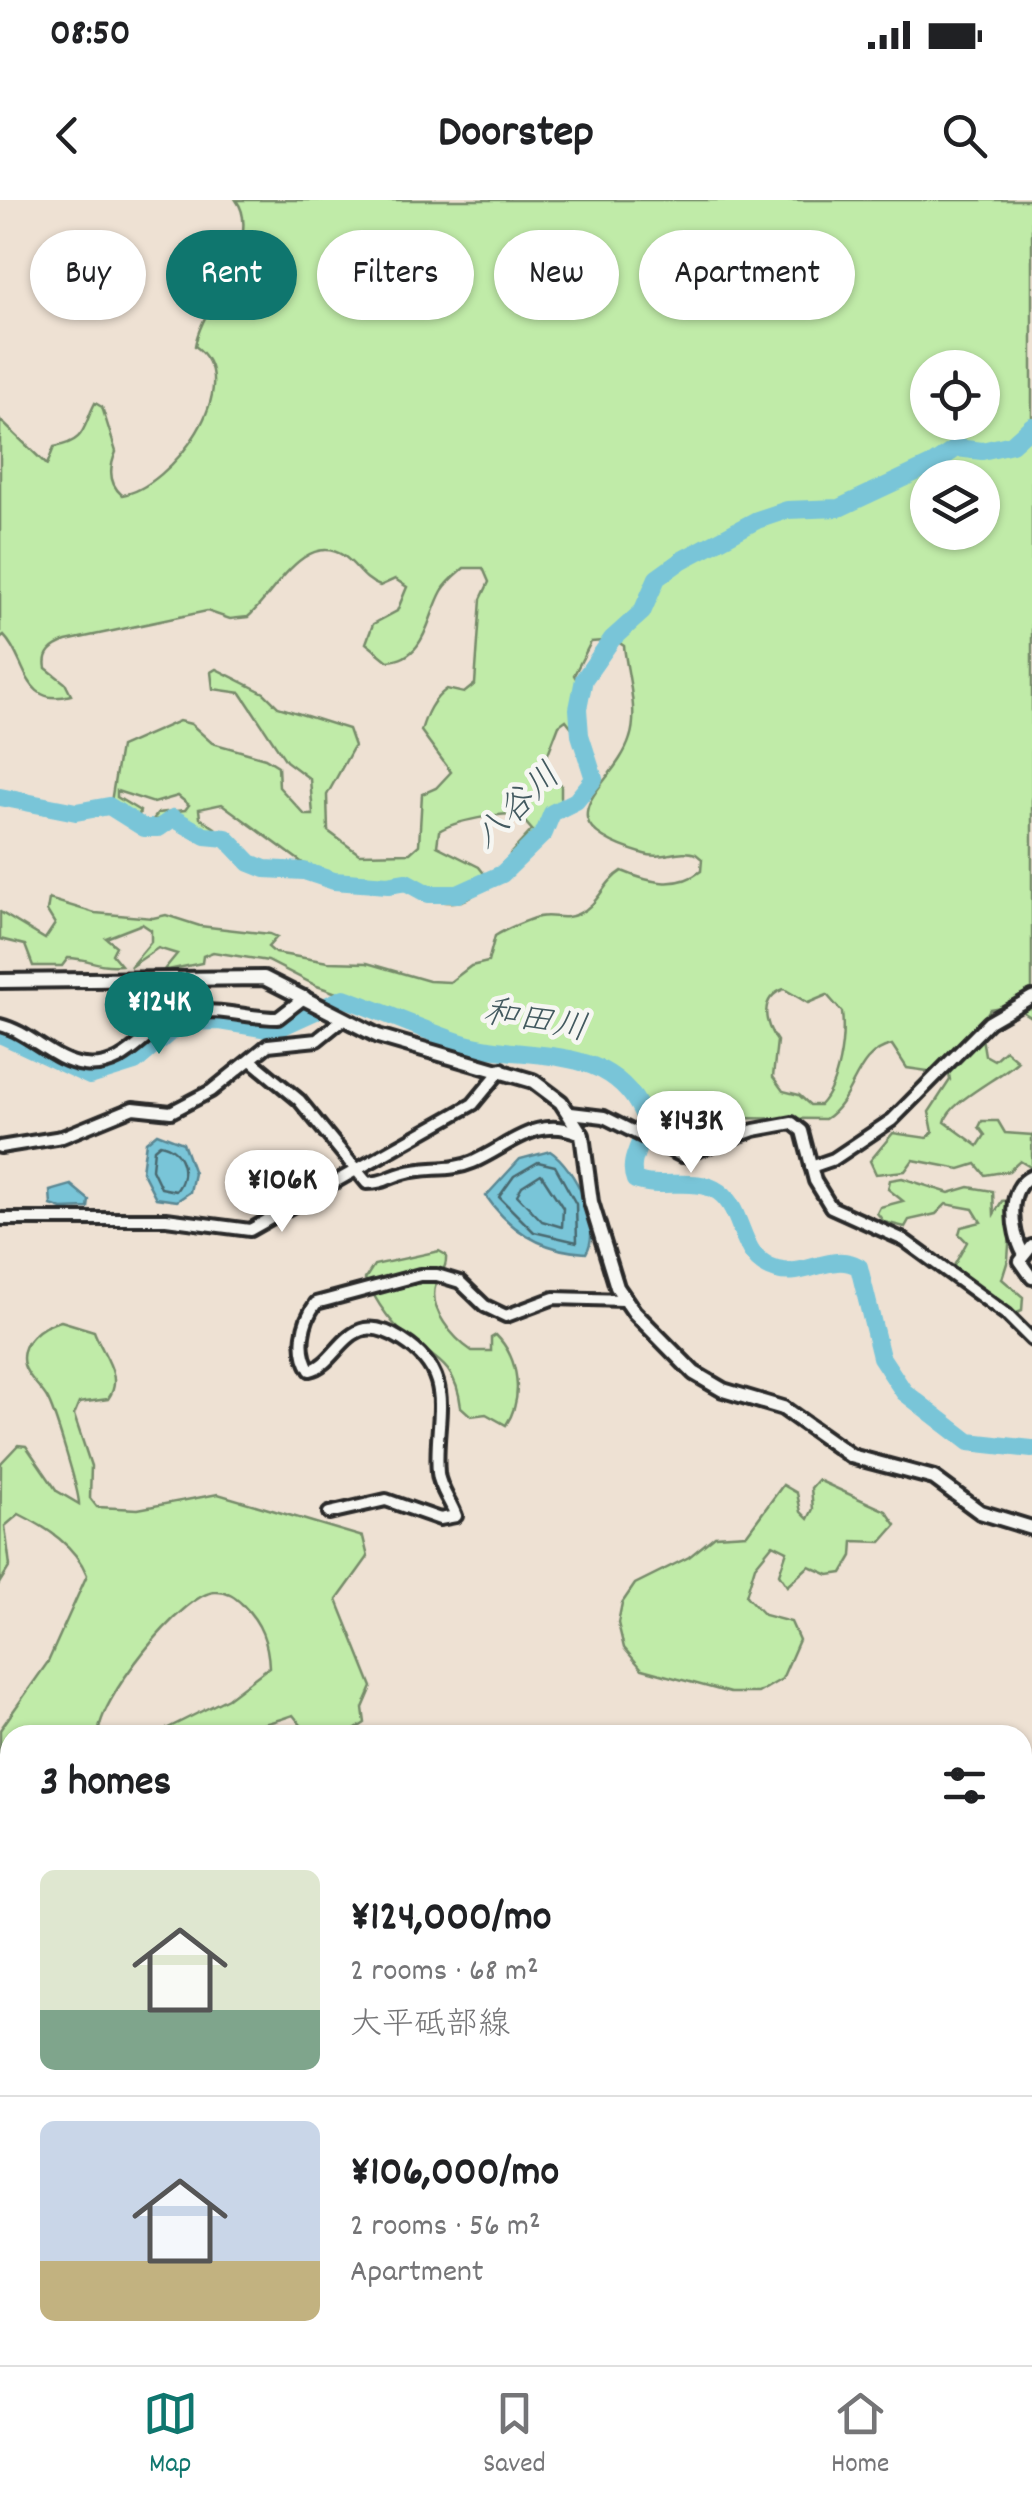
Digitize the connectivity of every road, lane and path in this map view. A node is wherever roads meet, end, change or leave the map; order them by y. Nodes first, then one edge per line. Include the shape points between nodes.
1 (0, 982) edge
2 (1032, 996) edge
3 (305, 997) junction
4 (342, 1019) junction
5 (0, 1025) edge
6 (252, 1060) junction
7 (502, 1069) junction
8 (571, 1113) junction
9 (582, 1134) junction
10 (0, 1147) edge
11 (811, 1167) junction
12 (354, 1170) junction
13 (1032, 1176) edge
14 (0, 1219) edge
15 (1027, 1250) edge
16 (1032, 1278) edge
17 (624, 1300) junction
18 (1032, 1340) edge
19 (329, 1513) dead end
20 (1032, 1528) edge

1 - 3 main road via 252,977
2 - 11 street via 990,1022 892,1120
3 - 4 main road
3 - 5 street via 278,1018 224,1010 182,1015 161,1024 138,1048 99,1065 74,1063
4 - 6 street via 318,1040 268,1045
4 - 7 main road via 396,1042
6 - 10 street via 171,1112 132,1108 62,1136
6 - 12 street via 300,1100
7 - 8 main road via 550,1091
7 - 12 street via 473,1104
8 - 9 main road
8 - 11 street via 604,1117 682,1156 786,1121 802,1131
9 - 12 street via 566,1127 526,1130 478,1160 402,1173 386,1184 368,1183
9 - 17 main road via 602,1246
11 - 18 street via 831,1207 904,1240
12 - 14 street via 250,1230 166,1219
13 - 15 street via 1015,1192 1014,1231
15 - 16 street via 1022,1269
17 - 19 street via 554,1298 506,1316 460,1282 420,1275 316,1303 306,1316 302,1346 310,1370 364,1329 394,1335 429,1364 442,1399 438,1479 456,1516 440,1519 386,1500
17 - 20 main road via 708,1383 784,1408 868,1464 934,1478 980,1512

